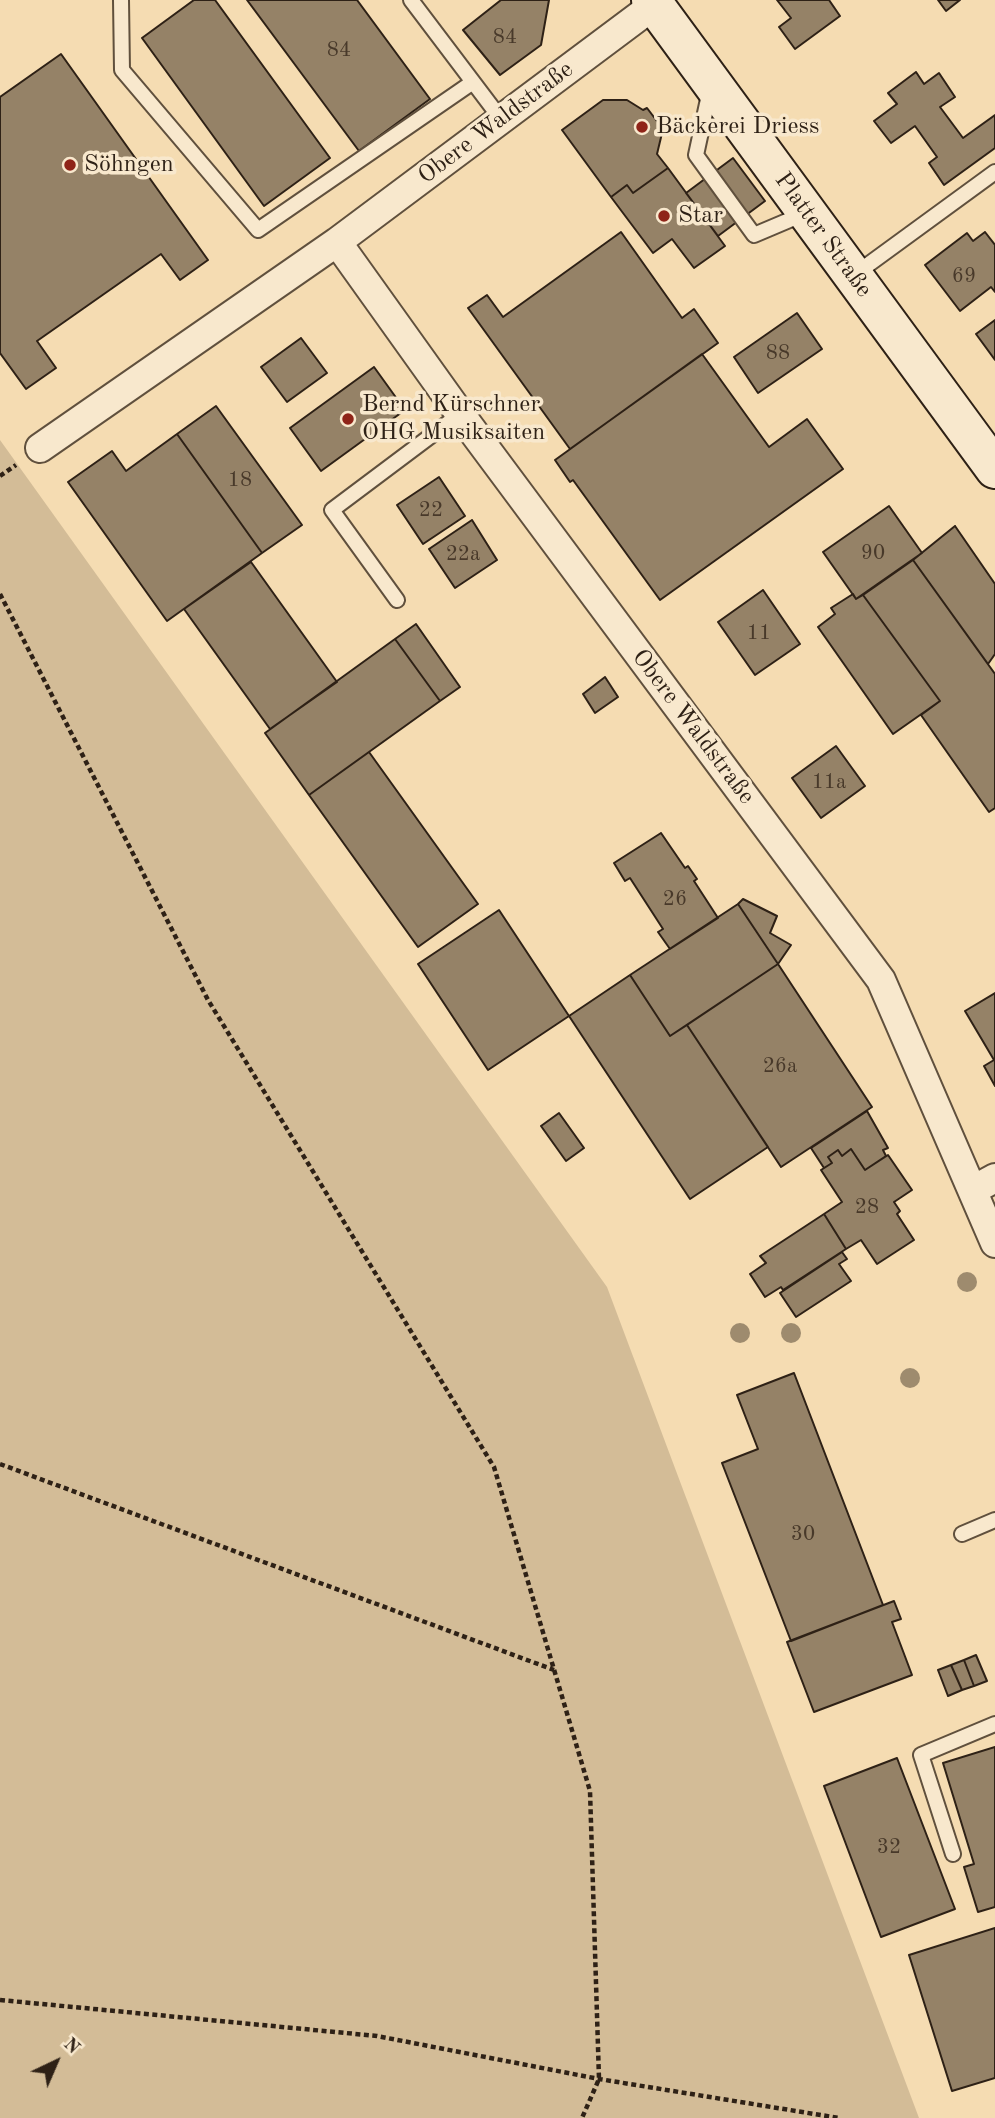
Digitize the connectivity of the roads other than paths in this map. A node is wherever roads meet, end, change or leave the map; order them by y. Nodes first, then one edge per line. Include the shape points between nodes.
1 (121, 0) edge
2 (411, 0) edge
3 (653, 2) edge
4 (473, 82) junction
5 (711, 82) junction
6 (501, 119) junction
7 (995, 172) edge
8 (807, 213) junction
9 (337, 242) junction
10 (853, 276) junction
11 (460, 414) junction
12 (40, 448) dead end
13 (993, 461) edge
14 (397, 600) dead end
15 (984, 1184) edge
16 (995, 1243) edge
17 (995, 1520) edge
18 (962, 1534) dead end
19 (995, 1724) edge
20 (953, 1854) dead end

1 - 4 lane via 122,69 258,230
2 - 4 lane
3 - 5 main road, Platter Straße
3 - 6 street, Obere Waldstraße
4 - 6 lane
5 - 8 main road, Platter Straße
5 - 8 lane via 696,155 754,235
6 - 9 street, Obere Waldstraße
7 - 10 lane
8 - 10 main road, Platter Straße
9 - 11 street, Obere Waldstraße
9 - 12 street, Obere Waldstraße
10 - 13 main road, Platter Straße
11 - 14 lane via 332,510
11 - 15 street, Obere Waldstraße via 881,980
15 - 16 street, Obere Waldstraße
17 - 18 lane
19 - 20 lane via 921,1755

